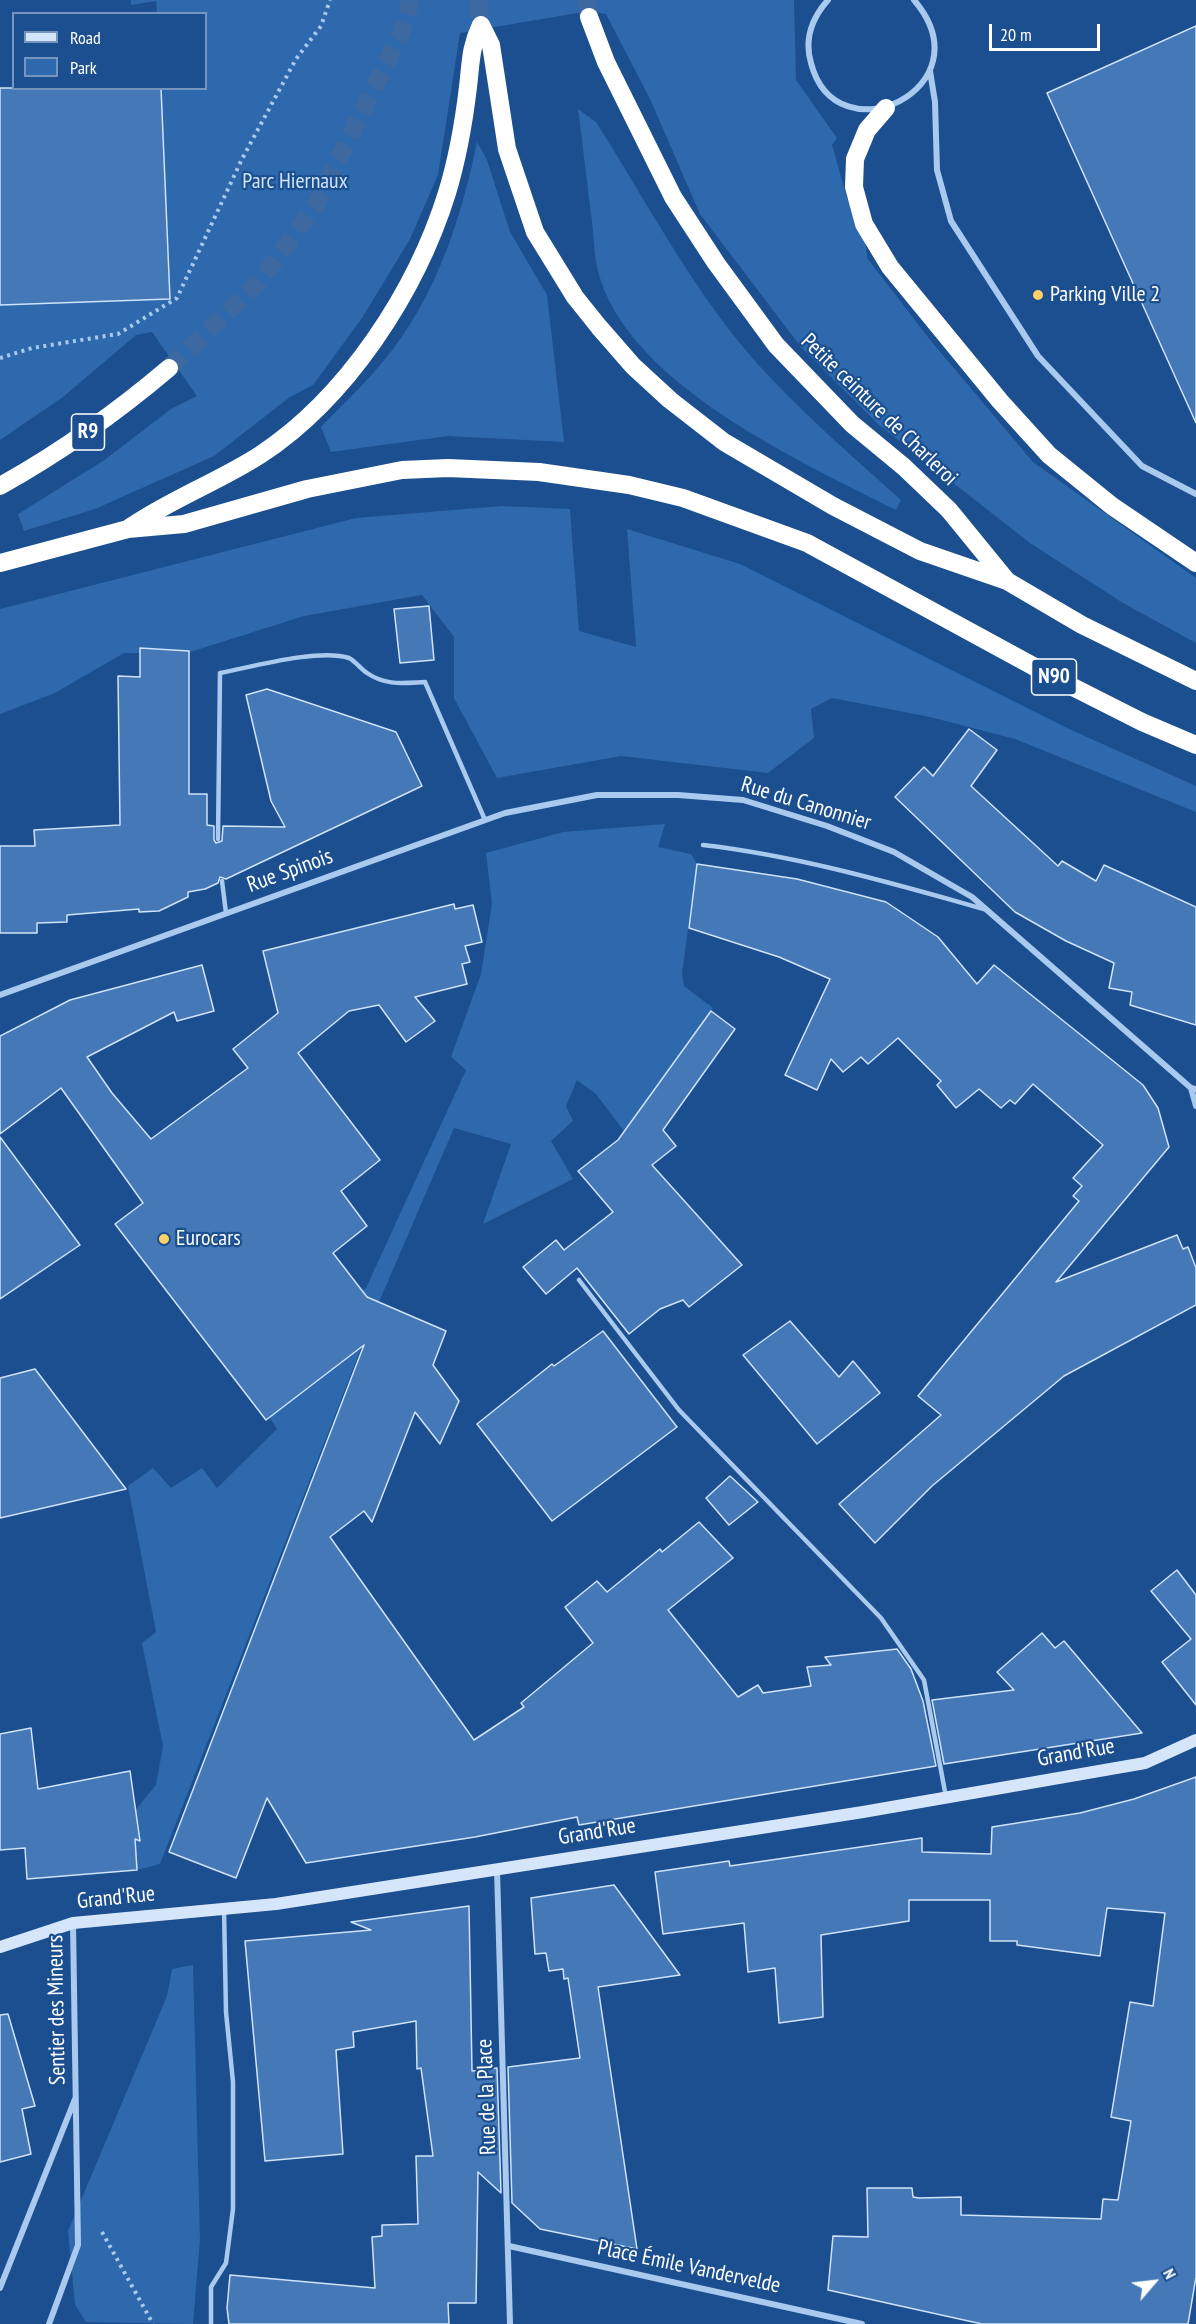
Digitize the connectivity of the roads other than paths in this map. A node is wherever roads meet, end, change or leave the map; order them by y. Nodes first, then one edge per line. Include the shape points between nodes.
1 (828, 0) edge
2 (914, 0) edge
3 (589, 16) tunnel mouth
4 (930, 70) junction
5 (886, 108) junction
6 (169, 368) tunnel mouth
7 (0, 486) edge
8 (1196, 494) edge
9 (128, 529) junction
10 (0, 563) edge
11 (1196, 563) edge
12 (1007, 581) junction
13 (1196, 681) edge
14 (1196, 745) edge
15 (597, 795) joint
16 (485, 820) junction
17 (218, 839) dead end
18 (703, 845) dead end
19 (222, 881) dead end
20 (986, 910) junction
21 (226, 913) junction
22 (0, 995) edge
23 (1194, 1088) edge
24 (1196, 1106) edge
25 (579, 1280) dead end
26 (1196, 1740) edge
27 (946, 1797) junction
28 (497, 1869) junction
29 (224, 1909) junction
30 (73, 1923) junction
31 (0, 1947) edge
32 (76, 2096) junction
33 (509, 2246) junction
34 (0, 2288) edge
35 (50, 2324) edge
36 (211, 2324) edge
37 (510, 2324) edge
38 (862, 2324) edge

1 - 5 street via 810,30 808,52 813,73 826,91 843,104 864,109
2 - 4 street via 932,28
3 - 12 highway, Petite ceinture de Charleroi via 618,89 673,197 776,345 852,424 949,510
4 - 5 street via 913,94
4 - 8 street via 937,170 951,221 1038,356 1142,466
5 - 11 highway via 867,130 855,159 854,187 864,224 890,267 1049,454 1112,506
6 - 7 highway, R9 via 113,415
9 - 10 highway
9 - 12 highway via 154,511 261,455 320,405 362,355 418,268 447,192 468,88 470,48 481,25 491,45 507,149 536,232 575,297 633,366 724,442 833,506 920,552
9 - 14 highway, N90 via 184,524 307,489 402,470 539,472 629,485 683,498 807,543 1055,678
12 - 13 highway, N90 via 1082,625
15 - 16 street, Rue Spinois
15 - 20 street, Rue du Canonnier via 743,800 894,852 972,897
16 - 17 lane via 425,681 390,684 367,674 350,658 322,656 220,673
16 - 21 street, Rue Spinois
18 - 20 lane, Rue du Canonnier via 757,851
19 - 21 lane
20 - 23 street, Rue du Canonnier
21 - 22 street, Rue Spinois
23 - 24 street
25 - 27 lane via 678,1410 881,1618 924,1680
26 - 27 street, Grand'Rue via 1145,1763
27 - 28 street, Grand'Rue
28 - 29 street, Grand'Rue
28 - 33 street, Rue de la Place
29 - 30 street, Grand'Rue
29 - 36 lane via 233,2209 226,2263 211,2287
30 - 31 street, Grand'Rue
30 - 32 street, Sentier des Mineurs
32 - 34 street, Sentier des Mineurs
32 - 35 street, Sentier des Mineurs via 78,2245
33 - 37 street, Rue de la Place
33 - 38 street, Place Émile Vandervelde

